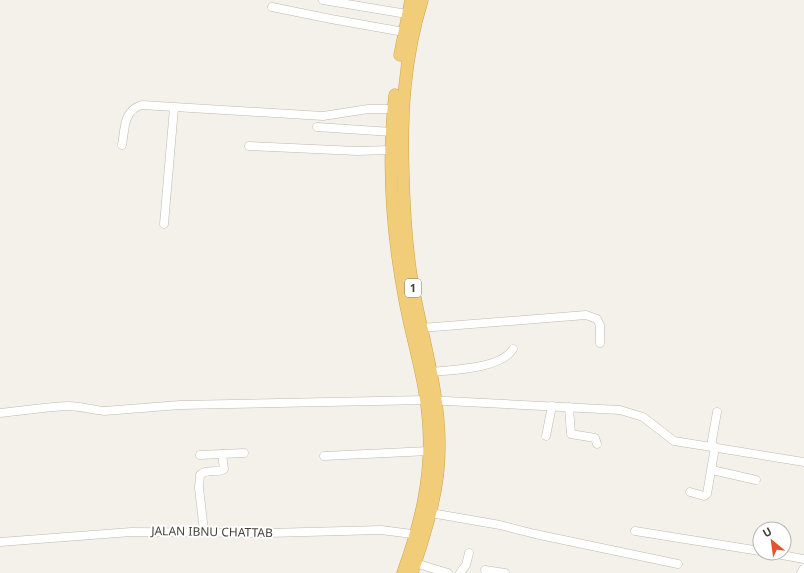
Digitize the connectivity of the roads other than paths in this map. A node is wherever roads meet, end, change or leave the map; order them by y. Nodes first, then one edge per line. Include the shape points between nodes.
1 (323, 0) edge
2 (411, 0) edge
3 (422, 0) edge
4 (272, 7) dead end
5 (407, 14) junction
6 (404, 32) junction
7 (174, 108) junction
8 (394, 109) junction
9 (317, 127) dead end
10 (392, 132) junction
11 (122, 145) dead end
12 (249, 146) dead end
13 (391, 150) junction
14 (164, 224) dead end
15 (421, 328) junction
16 (600, 343) dead end
17 (512, 349) dead end
18 (430, 372) junction
19 (431, 401) junction
20 (552, 406) junction
21 (570, 408) junction
22 (717, 412) dead end
23 (0, 413) edge
24 (546, 436) dead end
25 (597, 444) dead end
26 (713, 447) junction
27 (429, 451) junction
28 (244, 453) dead end
29 (222, 454) junction
30 (200, 455) dead end
31 (324, 456) dead end
32 (804, 462) edge
33 (712, 470) junction
34 (756, 480) dead end
35 (690, 492) dead end
36 (431, 513) junction
37 (204, 531) junction
38 (635, 531) dead end
39 (420, 535) junction
40 (0, 542) edge
41 (752, 550) edge
42 (469, 553) dead end
43 (792, 557) edge
44 (804, 559) edge
45 (678, 564) dead end
46 (414, 568) edge
47 (804, 568) edge
48 (485, 570) dead end
49 (403, 573) edge
50 (448, 573) edge
51 (460, 573) edge
52 (505, 573) edge
53 (801, 573) edge

1 - 5 street
2 - 5 highway, 1
3 - 15 highway, 1 via 408,52 402,100 405,239
4 - 6 street
5 - 6 highway, 1
6 - 8 highway, 1
7 - 8 street via 323,116 368,109
7 - 11 street via 142,105 133,108 126,117
7 - 14 street
8 - 10 highway, 1
9 - 10 street
10 - 13 highway, 1
12 - 13 street
13 - 19 highway, 1 via 394,231 405,300
15 - 16 street via 586,315 597,319 600,325
15 - 18 highway, 1
17 - 18 street via 505,357 488,364
18 - 19 highway, 1
19 - 20 street
19 - 23 street via 180,405 104,411 68,406
19 - 27 highway, 1
19 - 36 highway, 1 via 439,449
20 - 21 street
20 - 24 street
21 - 25 street via 571,434 593,437
21 - 26 street via 628,411 643,417 674,441
22 - 26 street
26 - 32 street
26 - 33 street
27 - 31 street
27 - 39 highway, 1 via 428,482
28 - 29 street
29 - 30 street
29 - 37 street via 224,469 218,472 206,471 200,475
33 - 34 street
33 - 35 street via 706,496
36 - 39 highway, 1
36 - 45 street via 500,525
37 - 39 street, JALAN IBNU CHATTAB via 269,533 381,530
37 - 40 street, JALAN IBNU CHATTAB via 131,532
38 - 41 street
39 - 46 highway, 1
39 - 49 highway, 1
42 - 51 street via 466,565
43 - 44 street
46 - 50 street
47 - 53 street
48 - 52 street

